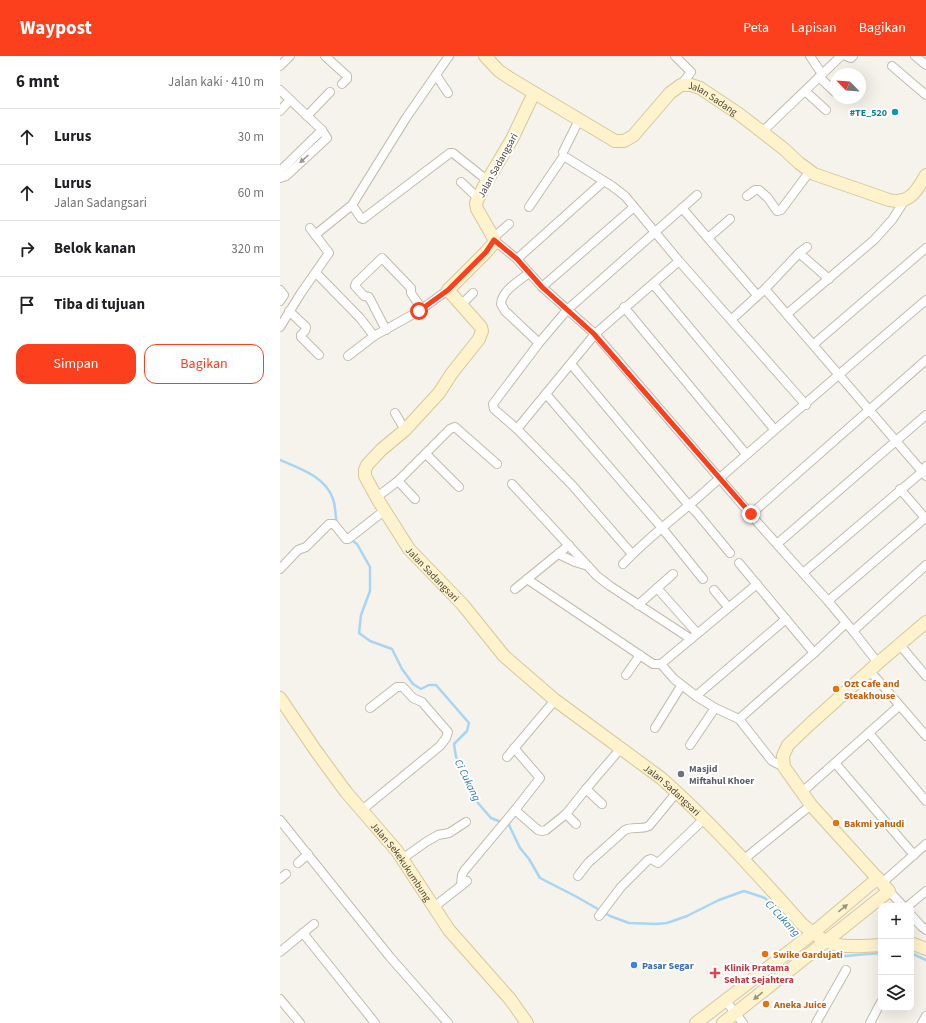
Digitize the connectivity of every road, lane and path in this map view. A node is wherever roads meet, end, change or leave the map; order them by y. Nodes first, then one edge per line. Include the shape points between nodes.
1 (290, 56) edge
2 (325, 56) edge
3 (449, 56) edge
4 (485, 56) edge
5 (675, 56) edge
6 (810, 56) edge
7 (841, 56) edge
8 (846, 56) edge
9 (853, 56) edge
10 (915, 56) edge
11 (280, 66) edge
12 (892, 66) dead end
13 (926, 66) edge
14 (436, 75) junction
15 (821, 76) junction
16 (342, 84) dead end
17 (682, 85) junction
18 (830, 86) edge
19 (280, 90) edge
20 (805, 91) junction
21 (330, 92) dead end
22 (448, 92) dead end
23 (534, 93) junction
24 (926, 95) edge
25 (290, 100) junction
26 (826, 110) dead end
27 (280, 111) edge
28 (307, 116) junction
29 (579, 120) junction
30 (322, 130) junction
31 (762, 132) junction
32 (563, 152) dead end
33 (280, 171) edge
34 (810, 171) junction
35 (926, 174) edge
36 (280, 178) edge
37 (488, 181) junction
38 (604, 181) junction
39 (461, 182) dead end
40 (697, 195) dead end
41 (747, 196) dead end
42 (478, 198) junction
43 (905, 200) junction
44 (352, 205) junction
45 (529, 207) dead end
46 (634, 207) junction
47 (682, 208) junction
48 (730, 219) dead end
49 (509, 224) dead end
50 (310, 228) dead end
51 (655, 231) junction
52 (315, 235) junction
53 (708, 238) junction
54 (494, 239) junction
55 (807, 247) dead end
56 (926, 248) edge
57 (799, 253) junction
58 (517, 259) junction
59 (679, 261) junction
60 (316, 273) junction
61 (529, 273) junction
62 (828, 278) junction
63 (653, 284) junction
64 (542, 287) junction
65 (766, 289) junction
66 (280, 290) edge
67 (448, 290) junction
68 (473, 293) dead end
69 (758, 295) junction
70 (926, 300) edge
71 (280, 301) edge
72 (461, 305) junction
73 (624, 307) junction
74 (422, 309) junction
75 (567, 310) junction
76 (289, 311) junction
77 (787, 314) junction
78 (731, 320) junction
79 (280, 327) edge
80 (386, 330) junction
81 (594, 334) junction
82 (374, 336) junction
83 (539, 343) junction
84 (814, 344) junction
85 (318, 355) dead end
86 (348, 356) dead end
87 (926, 360) edge
88 (571, 364) junction
89 (839, 375) junction
90 (546, 394) junction
91 (806, 404) junction
92 (868, 410) junction
93 (395, 413) dead end
94 (926, 415) edge
95 (517, 429) junction
96 (774, 429) junction
97 (405, 430) junction
98 (896, 442) junction
99 (426, 454) junction
100 (746, 454) junction
101 (497, 464) dead end
102 (924, 471) edge
103 (720, 478) junction
104 (398, 482) junction
105 (512, 484) dead end
106 (459, 487) dead end
107 (900, 490) junction
108 (377, 497) junction
109 (415, 499) dead end
110 (689, 506) junction
111 (385, 510) junction
112 (751, 514) junction
113 (926, 518) edge
114 (662, 528) junction
115 (777, 544) junction
116 (569, 545) junction
117 (730, 552) dead end
118 (558, 554) junction
119 (632, 554) junction
120 (739, 563) dead end
121 (623, 564) dead end
122 (926, 566) edge
123 (588, 567) junction
124 (280, 569) edge
125 (803, 573) junction
126 (673, 574) dead end
127 (527, 579) junction
128 (704, 579) dead end
129 (757, 584) junction
130 (658, 588) junction
131 (515, 589) dead end
132 (714, 590) dead end
133 (828, 601) junction
134 (638, 604) junction
135 (728, 607) junction
136 (786, 619) junction
137 (926, 622) edge
138 (846, 623) junction
139 (853, 631) junction
140 (694, 636) junction
141 (900, 645) junction
142 (814, 653) junction
143 (640, 655) junction
144 (661, 664) junction
145 (874, 667) junction
146 (626, 675) dead end
147 (926, 676) edge
148 (681, 686) junction
149 (696, 696) junction
150 (280, 698) edge
151 (555, 700) junction
152 (899, 706) junction
153 (370, 708) dead end
154 (715, 708) junction
155 (739, 719) junction
156 (655, 728) dead end
157 (869, 733) junction
158 (926, 736) edge
159 (690, 745) dead end
160 (514, 748) junction
161 (621, 748) junction
162 (507, 757) dead end
163 (834, 763) junction
164 (784, 767) junction
165 (586, 789) junction
166 (677, 792) junction
167 (801, 793) junction
168 (926, 801) edge
169 (602, 804) dead end
170 (810, 805) junction
171 (362, 810) junction
172 (515, 810) junction
173 (566, 814) junction
174 (705, 818) junction
175 (280, 820) edge
176 (466, 822) dead end
177 (576, 824) dead end
178 (926, 844) edge
179 (308, 854) junction
180 (914, 855) junction
181 (402, 859) junction
182 (743, 860) junction
183 (298, 864) dead end
184 (578, 876) dead end
185 (883, 884) junction
186 (926, 890) edge
187 (900, 903) edge
188 (911, 903) edge
189 (434, 907) junction
190 (603, 912) dead end
191 (914, 919) edge
192 (314, 924) dead end
193 (926, 930) edge
194 (303, 933) junction
195 (810, 935) junction
196 (823, 943) junction
197 (914, 944) edge
198 (878, 945) edge
199 (926, 949) edge
200 (280, 952) edge
201 (846, 970) dead end
202 (280, 999) edge
203 (721, 1004) junction
204 (878, 1008) edge
205 (926, 1016) edge
206 (740, 1018) edge
207 (725, 1022) edge
208 (300, 1023) edge
209 (375, 1023) edge
210 (448, 1023) edge
211 (527, 1023) edge
212 (696, 1023) edge
213 (816, 1023) edge
214 (870, 1023) edge
215 (922, 1023) edge

1 - 11 street
2 - 16 street via 347,76
3 - 14 street
4 - 23 street, Jalan Sadang via 499,71
5 - 17 street via 691,72
6 - 15 street
7 - 15 street
8 - 9 street
10 - 13 street
12 - 24 street
14 - 22 street
14 - 44 street
15 - 18 street
15 - 20 street
17 - 29 street, Jalan Sadang via 670,93 636,133 624,141 615,141
17 - 31 street, Jalan Sadang via 695,86 708,92
19 - 25 street
20 - 26 street
20 - 31 street
21 - 28 street
23 - 29 street, Jalan Sadang
23 - 37 street, Jalan Sadangsari
25 - 27 street
25 - 28 street
28 - 30 street
29 - 32 street
30 - 33 street
30 -> 36 street via 327,138 286,176
31 - 34 street, Jalan Sadang
34 - 41 street via 781,210 777,211 768,198 758,190
34 - 43 street, Jalan Sadang via 889,200
35 - 43 street via 916,192
37 - 42 street, Jalan Sadangsari
37 - 44 street via 450,153 364,219 360,218
38 - 45 street via 563,157
38 - 46 street via 619,190
38 - 58 street
39 - 42 street
40 - 47 street
42 - 54 street, Jalan Sadangsari via 476,206
43 - 62 street via 874,240
44 - 52 street
46 - 51 street
46 - 64 street
47 - 51 street
47 - 53 street
48 - 53 street
49 - 54 street
50 - 52 street
51 - 59 street
51 - 75 street
52 - 60 street via 329,253
53 - 69 street
54 - 58 street
54 - 67 street via 486,252
55 - 57 street
56 - 84 street
57 - 62 street
57 - 65 street
58 - 61 street
59 - 63 street
59 - 78 street
60 - 76 street
60 - 82 street
61 - 64 street
61 - 83 street via 502,296 501,304
62 - 77 street
63 - 73 street
63 - 96 street
64 - 75 street
65 - 69 street
65 - 77 street
66 - 71 street via 284,295
67 - 72 street, Jalan Sadangsari
67 - 74 street
68 - 72 street
69 - 78 street
70 - 89 street
72 - 97 street, Jalan Sadangsari via 481,327 479,340 429,406
73 - 81 street
73 - 100 street
74 - 80 street
74 - 80 street via 411,293 411,288 382,258 355,286 364,296 369,297
75 - 81 street
75 - 83 street
76 - 79 street
76 - 85 street via 306,327 300,337
77 - 84 street
78 - 91 street
80 - 82 street
81 - 88 street
81 - 103 street
82 - 86 street
83 - 95 street via 493,404 494,409
84 - 89 street
87 - 92 street
88 - 90 street
88 - 110 street
89 - 91 street
89 - 92 street
90 - 95 street
90 - 114 street
91 - 96 street
92 - 98 street
92 - 112 street
93 - 97 street
94 - 98 street
95 - 119 street via 572,485
96 - 100 street
97 - 108 street, Jalan Sadangsari via 367,465 365,476
98 - 102 street
98 - 115 street
99 - 101 street via 455,427
99 - 104 street
99 - 106 street
100 - 103 street
102 - 107 street
103 - 110 street
103 - 112 street
104 - 108 street
104 - 109 street
105 - 116 street
107 - 113 street
107 - 125 street
108 - 111 street, Jalan Sadangsari
110 - 114 street
110 - 117 street
111 - 124 street via 346,539 331,523 306,548 298,550
111 - 151 street, Jalan Sadangsari via 409,549 463,605 504,656
112 - 115 street
113 - 133 street
114 - 119 street
114 - 128 street
115 - 125 street
116 - 118 street
116 - 123 street
118 - 123 street
118 - 127 street
119 - 121 street
120 - 129 street
122 - 139 street
123 - 134 street via 610,586
125 - 133 street
126 - 130 street
127 - 131 street
127 - 143 street
129 - 135 street
129 - 136 street
130 - 134 street
130 - 140 street
132 - 135 street
133 - 138 street
134 - 140 street
135 - 140 street
136 - 142 street
136 - 149 street
137 - 141 street
138 - 139 street
138 - 142 street
139 - 145 street
140 - 144 street
141 - 145 street
141 - 147 street
142 - 155 street
143 - 144 street via 653,664
143 - 146 street
144 - 148 street
145 - 152 street
145 - 164 street via 788,745 783,756
148 - 149 street
148 - 156 street
149 - 154 street
150 - 171 street, Jalan Sekekukumbung via 316,751
151 - 160 street
151 - 161 street, Jalan Sadangsari
152 - 157 street
152 - 158 street
153 - 171 street via 397,687 403,687 412,698 422,702 448,732 440,746
154 - 155 street
154 - 159 street
155 - 164 street via 772,761
157 - 163 street
157 - 168 street
160 - 162 street
160 - 172 street via 540,778
161 - 165 street
161 - 166 street, Jalan Sadangsari
163 - 167 street
163 - 180 street
164 - 167 street
165 - 169 street
165 - 173 street
166 - 174 street, Jalan Sadangsari
166 - 184 street via 649,826 630,827 625,830 588,863
167 - 170 street
170 - 182 street
170 - 185 street
171 - 181 street, Jalan Sekekukumbung
172 - 173 street via 542,831
172 - 189 street via 464,871 464,883
173 - 177 street
174 - 182 street, Jalan Sadangsari
174 - 190 street via 658,864 651,859 648,860 621,887
175 - 179 street
176 - 181 street via 449,833 438,835
178 - 180 street
179 - 183 street
179 - 210 street via 390,957
180 - 185 street
181 - 189 street, Jalan Sekekukumbung
182 - 195 street, Jalan Sadangsari
185 - 187 street
195 -> 185 street
185 - 196 street
186 - 188 street
189 - 211 street, Jalan Sekekukumbung via 450,930 510,998
191 - 193 street
192 - 194 street
194 - 200 street
194 - 209 street
195 - 196 street, Jalan Sadangsari
195 - 203 street
196 - 198 street, Jalan Sadangsari via 848,947
196 -> 206 street
197 - 199 street
201 - 213 street
202 - 208 street
203 - 206 street
203 - 207 street
203 - 212 street
204 - 214 street
205 - 215 street
206 - 207 street

